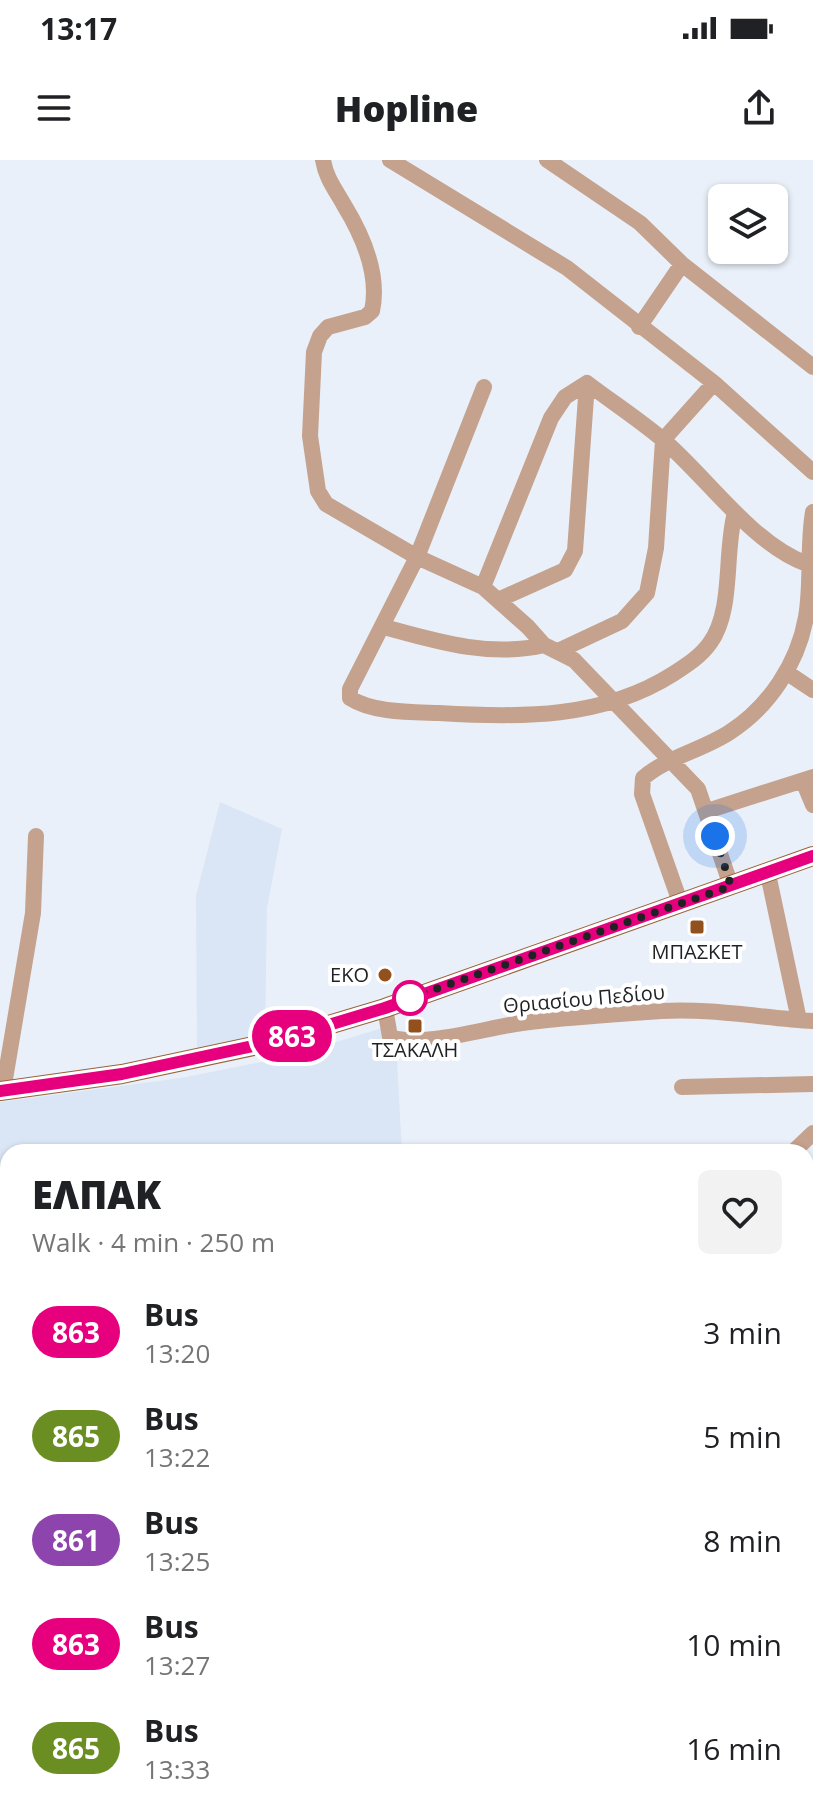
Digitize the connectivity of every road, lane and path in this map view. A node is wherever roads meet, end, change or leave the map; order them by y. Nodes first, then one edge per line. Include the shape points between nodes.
1 (323, 160) edge
2 (390, 160) edge
3 (547, 160) edge
4 (682, 264) junction
5 (639, 327) junction
6 (813, 367) edge
7 (587, 383) junction
8 (714, 383) junction
9 (484, 387) dead end
10 (663, 440) junction
11 (813, 472) edge
12 (813, 512) edge
13 (735, 513) junction
14 (417, 557) junction
15 (807, 564) junction
16 (483, 587) junction
17 (810, 588) edge
18 (498, 600) junction
19 (384, 627) junction
20 (551, 648) junction
21 (786, 672) junction
22 (813, 690) edge
23 (612, 703) junction
24 (670, 763) junction
25 (808, 779) edge
26 (813, 805) edge
27 (707, 811) junction
28 (36, 836) dead end
29 (813, 856) edge
30 (768, 874) junction
31 (731, 886) junction
32 (680, 902) junction
33 (385, 1008) junction
34 (806, 1021) edge
35 (813, 1084) edge
36 (682, 1087) dead end
37 (2, 1091) edge

1 - 14 street via 332,187 366,246 375,300 365,317 328,327 314,352 310,436 318,491 337,513
2 - 5 street via 567,268
3 - 4 street via 640,223
4 - 5 street
4 - 6 street
5 - 8 street
7 - 10 street
7 - 16 street via 565,397 551,418
7 - 18 street via 572,562
8 - 10 street
8 - 11 street
9 - 14 street
10 - 13 street
10 - 20 street via 656,548 647,593 622,621
12 - 15 street
13 - 15 street
13 - 23 street via 721,619 710,644 660,683
14 - 16 street
14 - 19 street
15 - 17 street
16 - 18 street
17 - 21 street via 806,617
18 - 20 street
19 - 20 street via 486,650
19 - 23 street via 350,689 350,698 360,705 495,717 573,713
20 - 23 street via 574,660
21 - 22 street
21 - 24 street via 756,713
23 - 24 street
24 - 27 street via 698,789
24 - 32 street via 646,775 641,784
25 - 26 street
25 - 27 street
27 - 31 street
28 - 37 street via 33,913
29 - 30 main road
30 - 31 main road
30 - 34 street
31 - 32 main road
32 - 33 main road
33 - 34 street, Θριασίου Πεδίου via 390,1037 416,1040 538,1021 665,1011
33 - 37 main road via 202,1059
35 - 36 street

